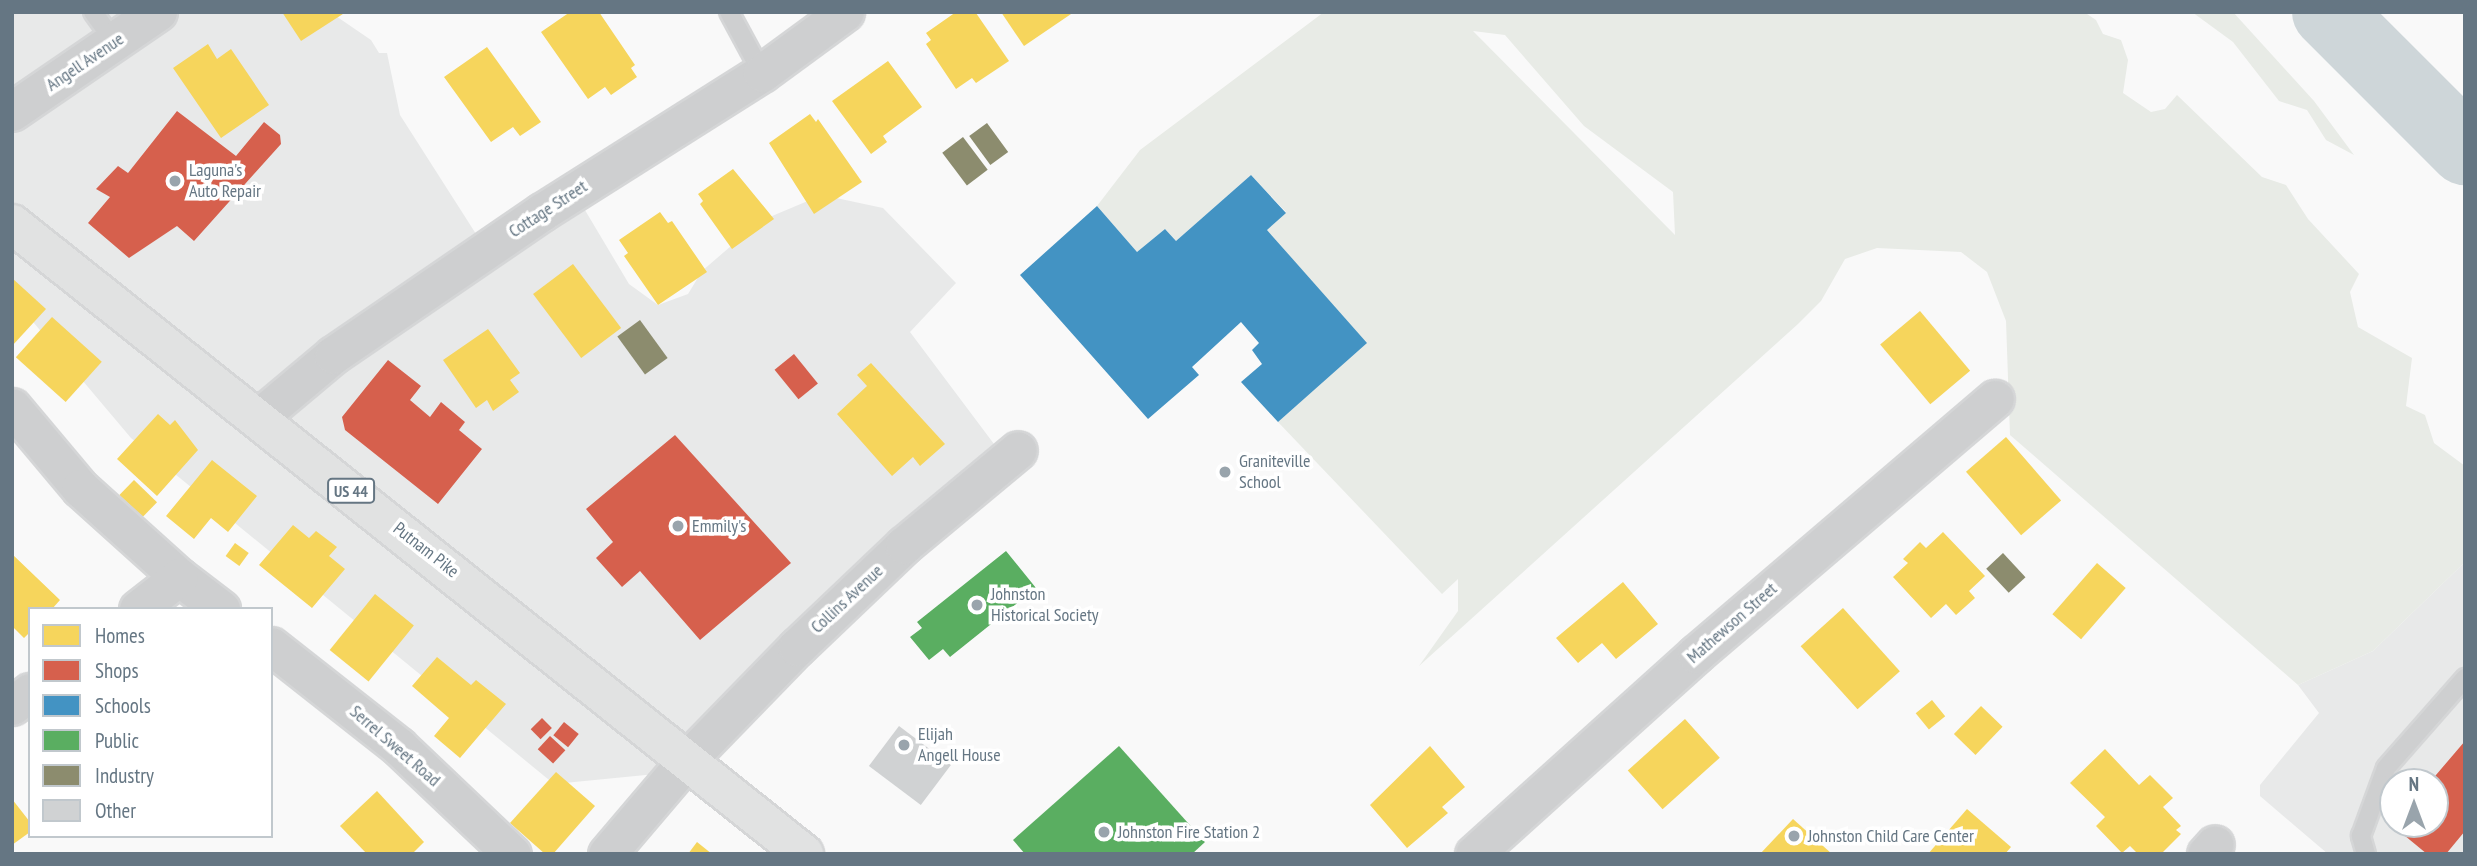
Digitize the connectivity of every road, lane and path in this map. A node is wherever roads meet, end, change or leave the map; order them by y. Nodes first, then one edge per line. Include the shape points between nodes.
1 (158, 12) edge
2 (729, 12) edge
3 (845, 12) edge
4 (104, 27) edge
5 (762, 73) junction
6 (12, 112) edge
7 (12, 224) edge
8 (1994, 399) dead end
9 (12, 407) edge
10 (258, 418) junction
11 (1018, 450) dead end
12 (179, 578) junction
13 (141, 607) edge
14 (218, 607) edge
15 (273, 648) edge
16 (2465, 678) edge
17 (28, 693) edge
18 (12, 705) edge
19 (687, 761) junction
20 (512, 854) edge
21 (607, 854) edge
22 (804, 854) edge
23 (1474, 854) edge
24 (2366, 854) edge

1 - 4 street, Angell Avenue
2 - 5 lane
3 - 5 street, Cottage Street
4 - 6 street, Angell Avenue
5 - 10 street, Cottage Street via 410,302 333,355
7 - 10 main road, Putnam Pike / US 44
8 - 23 street, Mathewson Street via 1696,654
9 - 12 street via 79,488
10 - 19 main road, Putnam Pike / US 44
11 - 19 street, Collins Avenue via 904,545
12 - 13 street
12 - 14 street
15 - 20 street, Serrel Sweet Road via 398,746
16 - 24 lane via 2386,768 2361,836
17 - 18 street
19 - 21 street, Collins Avenue
19 - 22 main road, Putnam Pike / US 44

